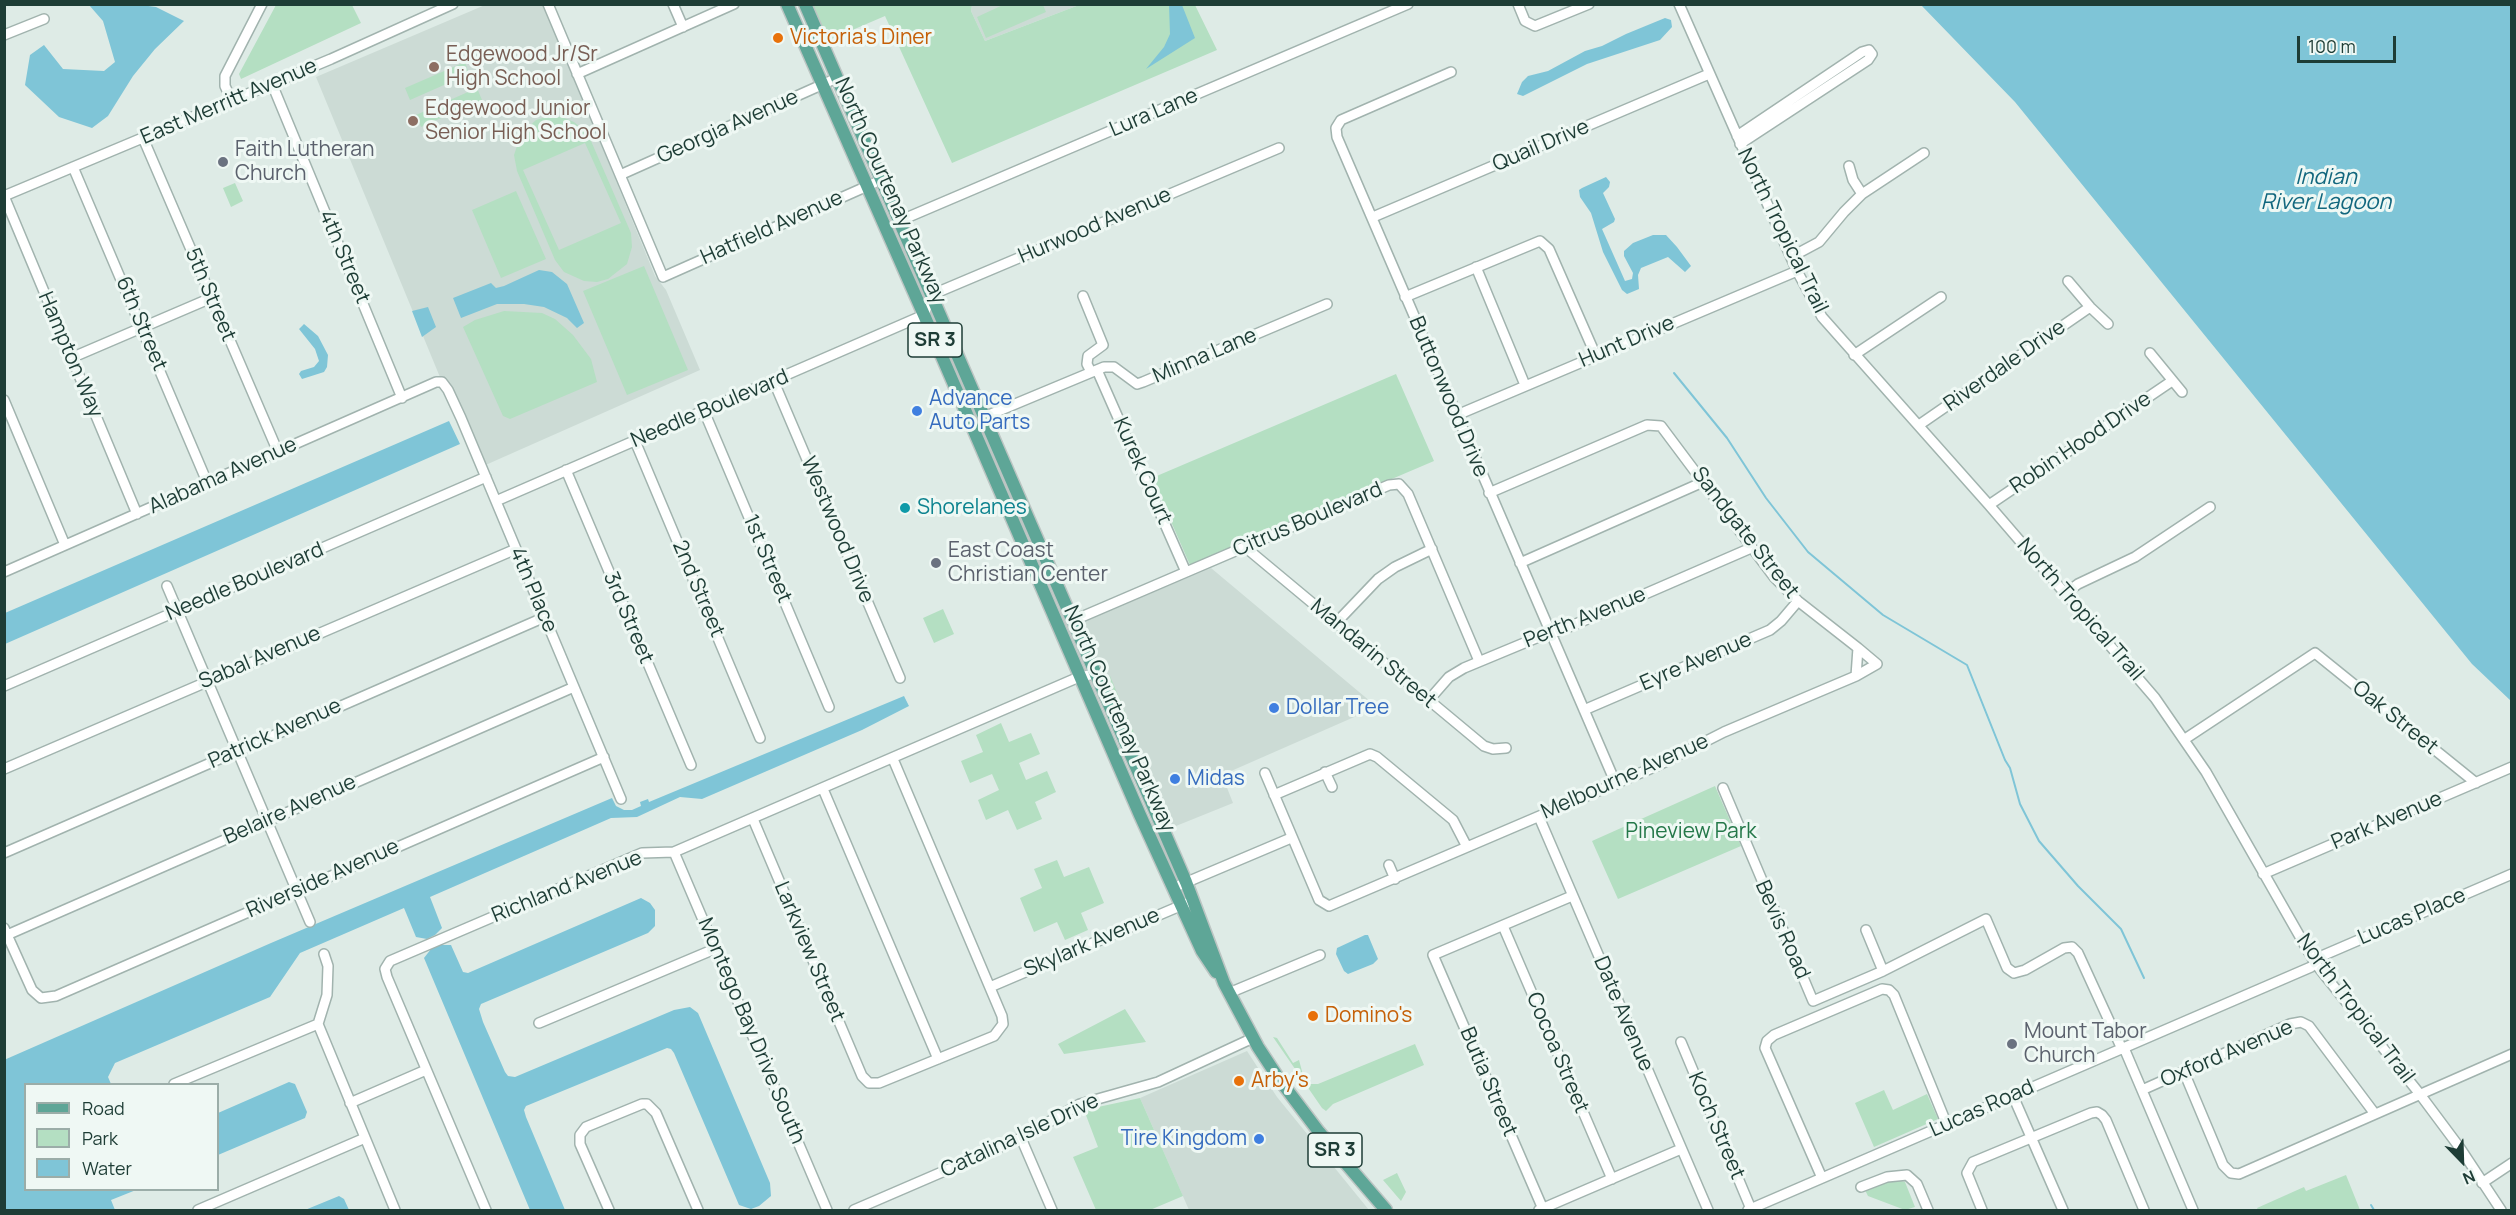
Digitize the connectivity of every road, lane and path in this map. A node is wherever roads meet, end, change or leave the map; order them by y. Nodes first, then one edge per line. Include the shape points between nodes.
1 (262, 4) edge
2 (453, 4) edge
3 (548, 4) edge
4 (674, 4) edge
5 (734, 4) edge
6 (787, 4) edge
7 (805, 4) edge
8 (1408, 4) edge
9 (1518, 4) edge
10 (1589, 4) edge
11 (1679, 4) edge
12 (44, 19) dead end
13 (683, 27) junction
14 (4, 35) edge
15 (1451, 72) dead end
16 (577, 74) junction
17 (1709, 74) junction
18 (837, 78) junction
19 (272, 84) junction
20 (822, 85) junction
21 (1807, 95) junction
22 (232, 100) junction
23 (143, 138) junction
24 (1739, 140) junction
25 (1279, 148) dead end
26 (1924, 153) dead end
27 (1849, 166) dead end
28 (73, 167) junction
29 (620, 175) junction
30 (881, 180) junction
31 (866, 187) junction
32 (1862, 194) junction
33 (5, 196) edge
34 (1372, 217) junction
35 (899, 221) junction
36 (1791, 258) junction
37 (1476, 267) junction
38 (1797, 271) junction
39 (2068, 280) dead end
40 (931, 295) junction
41 (1083, 296) dead end
42 (1405, 297) junction
43 (1941, 297) dead end
44 (212, 298) junction
45 (1327, 303) dead end
46 (2090, 307) junction
47 (924, 315) junction
48 (2108, 324) dead end
49 (143, 329) junction
50 (2150, 353) dead end
51 (1854, 355) junction
52 (1596, 356) junction
53 (71, 358) junction
54 (1094, 371) junction
55 (2172, 381) junction
56 (442, 382) joint
57 (774, 382) junction
58 (1525, 385) junction
59 (2182, 392) dead end
60 (402, 398) junction
61 (4, 400) edge
62 (704, 411) junction
63 (1456, 415) junction
64 (984, 417) junction
65 (1919, 425) junction
66 (635, 441) junction
67 (278, 452) junction
68 (566, 470) junction
69 (486, 477) junction
70 (207, 482) junction
71 (1704, 482) junction
72 (1489, 493) junction
73 (496, 501) junction
74 (1989, 505) junction
75 (2210, 507) dead end
76 (137, 514) junction
77 (65, 545) junction
78 (1245, 547) junction
79 (1751, 548) junction
80 (516, 549) junction
81 (1432, 549) junction
82 (1520, 563) junction
83 (4, 572) edge
84 (1186, 572) junction
85 (167, 586) dead end
86 (2066, 593) junction
87 (1798, 601) junction
88 (178, 612) junction
89 (545, 617) junction
90 (1072, 621) junction
91 (1336, 623) junction
92 (1550, 633) junction
93 (1858, 648) junction
94 (1479, 661) junction
95 (1095, 674) junction
96 (1079, 676) junction
97 (1856, 676) junction
98 (900, 678) dead end
99 (207, 681) junction
100 (4, 686) edge
101 (574, 687) junction
102 (1428, 700) junction
103 (830, 707) dead end
104 (1584, 710) junction
105 (760, 738) dead end
106 (2186, 740) junction
107 (1506, 748) dead end
108 (237, 751) junction
109 (604, 758) junction
110 (893, 759) junction
111 (691, 765) dead end
112 (2511, 767) edge
113 (4, 769) edge
114 (1325, 772) junction
115 (1264, 773) dead end
116 (2476, 783) junction
117 (1616, 784) junction
118 (1332, 787) dead end
119 (1723, 788) dead end
120 (823, 789) junction
121 (1274, 795) junction
122 (621, 799) dead end
123 (1539, 817) junction
124 (753, 819) junction
125 (267, 820) junction
126 (1291, 838) junction
127 (1467, 847) junction
128 (674, 852) junction
129 (4, 853) edge
130 (1389, 865) dead end
131 (2263, 874) junction
132 (2511, 874) edge
133 (1395, 879) junction
134 (1186, 882) junction
135 (1172, 888) junction
136 (296, 891) junction
137 (1572, 896) junction
138 (1194, 900) junction
139 (1180, 906) junction
140 (310, 922) dead end
141 (1503, 926) junction
142 (1866, 930) dead end
143 (6, 931) edge
144 (717, 948) junction
145 (324, 954) dead end
146 (1320, 955) dead end
147 (2315, 963) junction
148 (1883, 971) junction
149 (990, 987) junction
150 (1226, 988) junction
151 (539, 1023) dead end
152 (318, 1024) junction
153 (1253, 1038) junction
154 (1681, 1042) dead end
155 (2123, 1048) junction
156 (2511, 1054) edge
157 (938, 1059) junction
158 (426, 1071) junction
159 (2184, 1072) junction
160 (176, 1083) edge
161 (2142, 1090) junction
162 (2419, 1093) junction
163 (2013, 1095) junction
164 (350, 1103) junction
165 (2375, 1114) junction
166 (1947, 1125) junction
167 (2032, 1137) junction
168 (365, 1138) junction
169 (1021, 1138) junction
170 (1681, 1149) junction
171 (2511, 1163) edge
172 (1822, 1178) junction
173 (1612, 1179) junction
174 (2482, 1183) junction
175 (1861, 1187) dead end
176 (198, 1210) edge
177 (395, 1210) edge
178 (486, 1210) edge
179 (609, 1210) edge
180 (698, 1210) edge
181 (827, 1210) edge
182 (854, 1210) edge
183 (1052, 1210) edge
184 (1386, 1210) edge
185 (1541, 1210) edge
186 (1708, 1210) edge
187 (1750, 1210) edge
188 (1928, 1210) edge
189 (1982, 1210) edge
190 (2063, 1210) edge
191 (2144, 1210) edge
192 (2193, 1210) edge
193 (2501, 1210) edge

1 - 22 street via 225,76
2 - 19 street, East Merritt Avenue
3 - 16 street
4 - 13 street
5 - 13 street
6 - 20 main road, North Courtenay Parkway / SR 3
7 - 18 main road, North Courtenay Parkway / SR 3
8 - 35 street, Lura Lane
9 - 10 street via 1525,21 1535,26
11 - 17 street, North Tropical Trail
12 - 14 street
13 - 16 street
15 - 34 street, Buttonwood Drive via 1341,120 1336,128
16 - 29 street
17 - 24 street, North Tropical Trail
17 - 34 street, Quail Drive
18 - 20 street, Georgia Avenue
18 - 30 main road, North Courtenay Parkway / SR 3
19 - 22 street, East Merritt Avenue
19 - 60 street, 4th Street
20 - 29 street, Georgia Avenue
20 - 31 main road, North Courtenay Parkway / SR 3
21 - 21 street via 1868,60 1872,54 1869,50 1862,52
21 - 24 street
22 - 23 street, East Merritt Avenue
23 - 28 street, East Merritt Avenue
23 - 44 street, 5th Street
24 - 36 street, North Tropical Trail
25 - 40 street, Hurwood Avenue
26 - 32 street
27 - 32 street
28 - 33 street, East Merritt Avenue
28 - 49 street, 6th Street
29 - 31 street, Hatfield Avenue via 663,277
30 - 31 street, Hatfield Avenue
30 - 35 main road, North Courtenay Parkway / SR 3
31 - 47 main road, North Courtenay Parkway / SR 3
32 - 36 street via 1824,238
33 - 53 street, Hampton Way
34 - 42 street, Buttonwood Drive
35 - 40 main road, North Courtenay Parkway / SR 3
36 - 38 street, North Tropical Trail
37 - 42 street
37 - 52 street via 1535,241 1546,244
37 - 58 street
38 - 51 street, North Tropical Trail via 1822,317
38 - 52 street, Hunt Drive
39 - 46 street, Riverdale Drive
40 - 47 street
40 - 64 main road, North Courtenay Parkway / SR 3
41 - 54 street via 1103,345 1088,357 1087,364
42 - 63 street, Buttonwood Drive
43 - 51 street
44 - 49 street
44 - 67 street, 5th Street
45 - 54 street, Minna Lane via 1137,384 1113,368
46 - 48 street, Riverdale Drive
46 - 65 street, Riverdale Drive
47 - 57 street, Needle Boulevard
47 - 96 main road, North Courtenay Parkway / SR 3
49 - 53 street
49 - 70 street, 6th Street
50 - 55 street, Robin Hood Drive
51 - 65 street, North Tropical Trail
52 - 58 street, Hunt Drive
53 - 76 street, Hampton Way
54 - 64 street
54 - 84 street, Kurek Court
55 - 59 street, Robin Hood Drive
55 - 74 street, Robin Hood Drive
56 - 60 street, Alabama Avenue
56 - 69 street, 4th Place
57 - 62 street, Needle Boulevard
57 - 98 street, Westwood Drive
58 - 63 street, Hunt Drive
60 - 67 street, Alabama Avenue
61 - 77 street
62 - 66 street, Needle Boulevard
62 - 103 street, 1st Street
63 - 72 street, Buttonwood Drive
64 - 90 main road, North Courtenay Parkway / SR 3
65 - 74 street, North Tropical Trail
66 - 68 street, Needle Boulevard
66 - 105 street, 2nd Street
67 - 70 street, Alabama Avenue
68 - 73 street, Needle Boulevard
68 - 111 street, 3rd Street
69 - 73 street, 4th Place
69 - 88 street, Needle Boulevard
70 - 76 street, Alabama Avenue
71 - 72 street, Sandgate Street via 1657,424
71 - 79 street, Sandgate Street
71 - 82 street
72 - 82 street, Buttonwood Drive
73 - 80 street, 4th Place
74 - 86 street, North Tropical Trail
75 - 86 street via 2134,557
76 - 77 street, Alabama Avenue
77 - 83 street, Alabama Avenue
78 - 81 street, Citrus Boulevard via 1399,484 1408,494
78 - 84 street, Citrus Boulevard
78 - 91 street, Mandarin Street
79 - 87 street, Sandgate Street
79 - 92 street, Perth Avenue
80 - 89 street, 4th Place
80 - 99 street, Sabal Avenue
81 - 91 street via 1378,579
81 - 94 street, Citrus Boulevard
82 - 92 street, Buttonwood Drive
84 - 90 street, Citrus Boulevard
85 - 88 street
86 - 106 street, North Tropical Trail
87 - 93 street, Sandgate Street
87 - 104 street, Eyre Avenue via 1770,630
88 - 99 street
88 - 100 street, Needle Boulevard
89 - 101 street, 4th Place
89 - 108 street, Patrick Avenue
90 - 95 main road, North Courtenay Parkway / SR 3
91 - 102 street, Mandarin Street
92 - 94 street, Perth Avenue
92 - 104 street, Buttonwood Drive
93 - 97 street
93 - 97 street, Melbourne Avenue via 1877,664
94 - 102 street, Perth Avenue via 1449,677
95 - 96 street, Richland Avenue
95 - 134 main road, North Courtenay Parkway / SR 3
96 - 110 street, Richland Avenue
96 - 135 main road, North Courtenay Parkway / SR 3
97 - 117 street, Melbourne Avenue via 1724,732
99 - 108 street
99 - 113 street, Sabal Avenue
101 - 109 street, 4th Place
101 - 125 street, Belaire Avenue
102 - 107 street, Mandarin Street via 1484,746
104 - 117 street, Buttonwood Drive
106 - 116 street, Oak Street via 2315,653
106 - 131 street, North Tropical Trail
108 - 125 street
108 - 129 street, Patrick Avenue
109 - 122 street, 4th Place
109 - 136 street, Riverside Avenue
110 - 120 street, Richland Avenue
110 - 149 street
112 - 116 street, Park Avenue
114 - 118 street
114 - 121 street
114 - 127 street via 1364,755 1377,757 1453,820
115 - 121 street
116 - 131 street, Park Avenue
117 - 123 street, Melbourne Avenue
119 - 148 street, Bevis Road via 1813,1001
120 - 124 street, Richland Avenue
120 - 157 street
121 - 126 street
123 - 127 street, Melbourne Avenue
123 - 137 street, Date Avenue
124 - 128 street, Richland Avenue
124 - 157 street, Larkview Street via 862,1076 869,1083 879,1083
125 - 136 street
125 - 143 street, Belaire Avenue
126 - 133 street, Melbourne Avenue via 1319,900 1326,905
126 - 134 street
127 - 133 street, Melbourne Avenue
128 - 144 street, Montego Bay Drive South
128 - 158 street, Richland Avenue via 642,853 390,961 385,969
130 - 133 street
131 - 147 street, North Tropical Trail
132 - 147 street, Lucas Place via 2324,955
134 - 135 street
134 - 138 main road, North Courtenay Parkway / SR 3
135 - 139 main road, North Courtenay Parkway / SR 3
136 - 140 street
136 - 143 street, Riverside Avenue via 56,996 41,998 32,990
137 - 141 street
137 - 170 street, Date Avenue
138 - 139 street, Skylark Avenue
138 - 150 main road, North Courtenay Parkway / SR 3
139 - 149 street, Skylark Avenue
139 - 150 main road, North Courtenay Parkway / SR 3
141 - 173 street, Cocoa Street
141 - 185 street, Butia Street via 1433,955
142 - 148 street
144 - 151 street
144 - 181 street, Montego Bay Drive South
145 - 152 street via 328,966 327,995
146 - 150 street
147 - 155 street, Lucas Road
147 - 162 street, North Tropical Trail
148 - 155 street, Bevis Road via 1986,919 2007,968 2014,973 2064,948 2078,953
149 - 157 street via 1004,1020 1001,1028 994,1036
150 - 153 main road, North Courtenay Parkway / SR 3
152 - 160 street
152 - 164 street
153 - 169 street, Catalina Isle Drive via 1158,1082 1080,1104
153 - 184 main road, North Courtenay Parkway / SR 3 via 1300,1108
154 - 187 street, Koch Street
155 - 161 street
155 - 163 street, Lucas Road
156 - 162 street
158 - 164 street
158 - 178 street, Richland Avenue
159 - 161 street, Oxford Avenue
159 - 165 street, Oxford Avenue via 2301,1022 2309,1026
159 - 165 street via 2223,1165 2231,1173 2246,1172
161 - 192 street
162 - 165 street
162 - 174 street, North Tropical Trail
163 - 166 street, Lucas Road
163 - 167 street
164 - 168 street
166 - 172 street, Lucas Road
166 - 172 street via 1893,995 1882,989 1767,1041 1765,1048
167 - 189 street via 1973,1162 1967,1169 1967,1178
167 - 190 street
167 - 191 street via 2091,1113 2102,1115
168 - 176 street
168 - 177 street
169 - 182 street, Catalina Isle Drive
169 - 183 street
170 - 173 street
170 - 186 street, Date Avenue
171 - 174 street
172 - 187 street, Lucas Road
173 - 185 street
174 - 193 street, North Tropical Trail
175 - 188 street via 1887,1177 1907,1175 1917,1184
179 - 180 street via 580,1144 580,1135 586,1127 647,1104 656,1113

